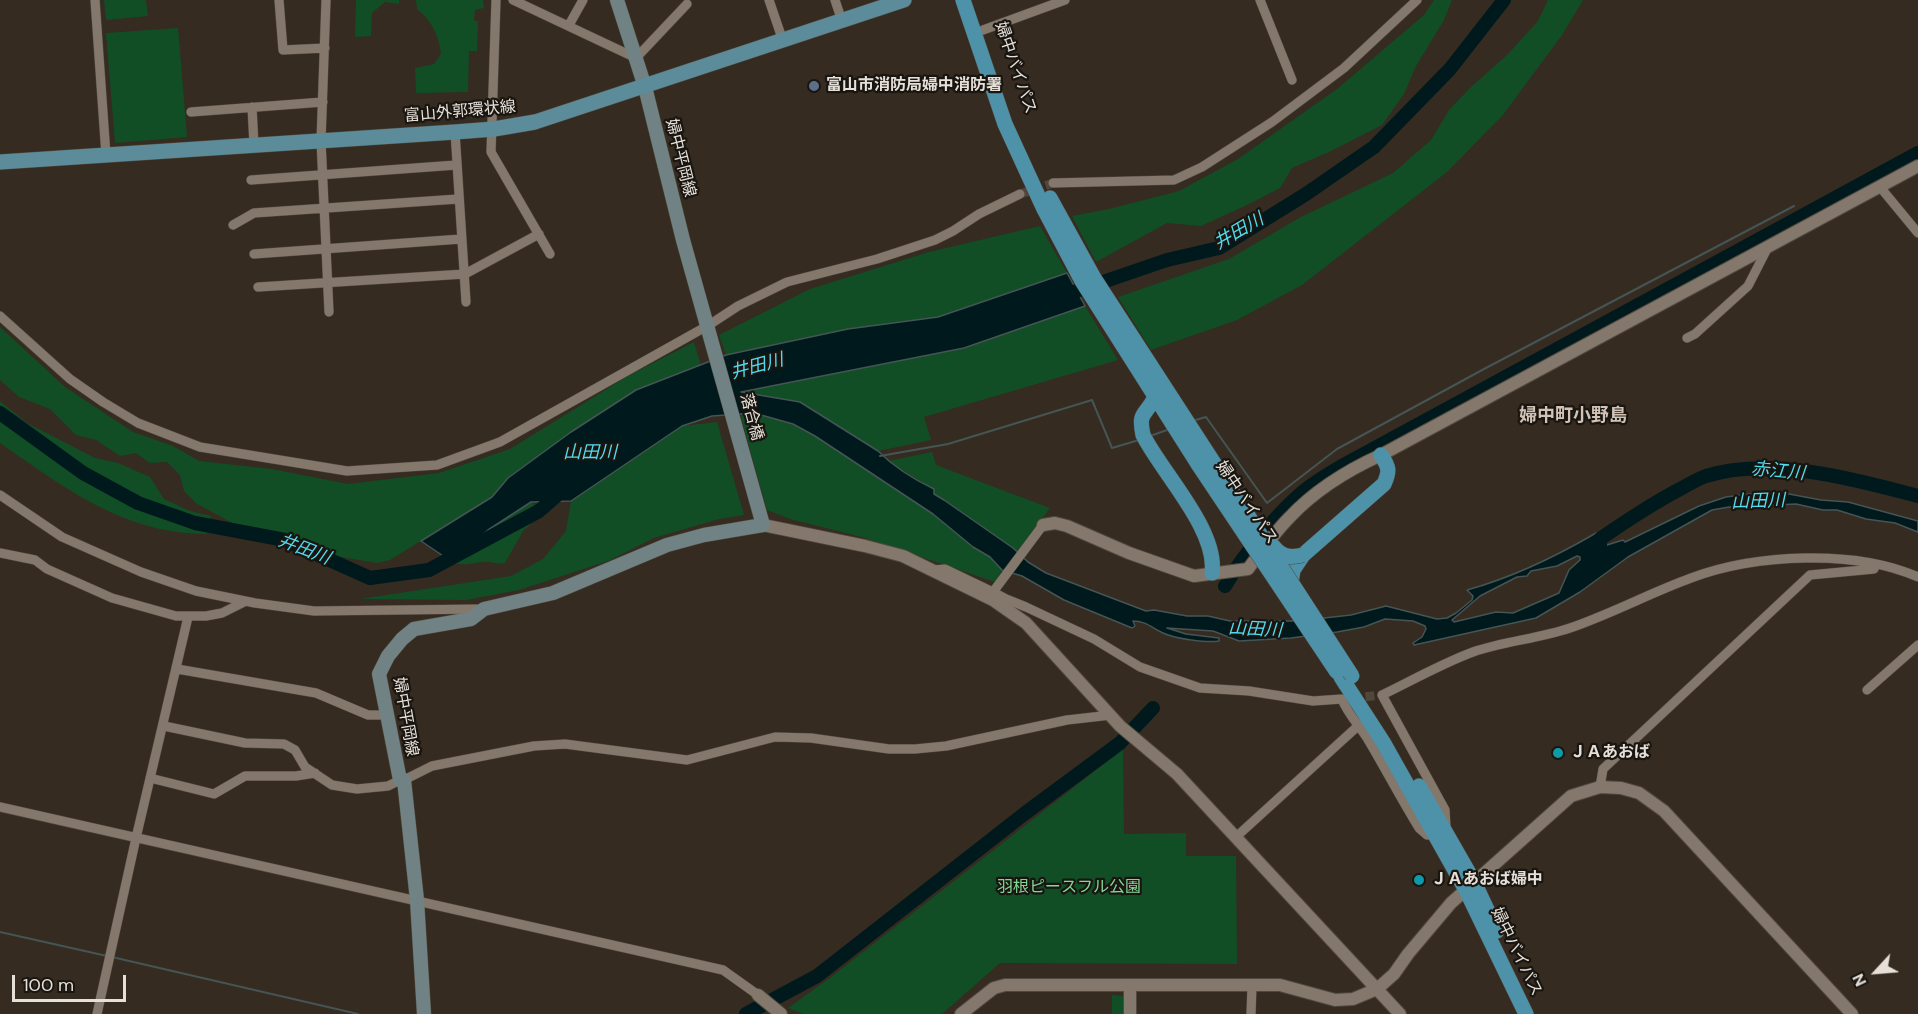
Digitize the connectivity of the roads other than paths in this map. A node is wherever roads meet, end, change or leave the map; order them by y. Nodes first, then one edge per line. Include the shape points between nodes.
1 (95, 0) edge
2 (279, 0) edge
3 (326, 0) edge
4 (496, 0) edge
5 (513, 0) edge
6 (583, 0) edge
7 (617, 0) edge
8 (770, 0) edge
9 (835, 0) edge
10 (904, 0) edge
11 (963, 0) edge
12 (973, 0) edge
13 (1065, 0) edge
14 (1260, 0) edge
15 (1417, 0) edge
16 (687, 4) dead end
17 (842, 21) junction
18 (569, 25) junction
19 (983, 30) junction
20 (783, 41) junction
21 (325, 48) junction
22 (636, 58) junction
23 (1293, 80) dead end
24 (645, 87) junction
25 (322, 102) junction
26 (252, 107) junction
27 (190, 112) dead end
28 (494, 129) junction
29 (455, 132) junction
30 (321, 141) junction
31 (254, 145) junction
32 (106, 155) junction
33 (0, 162) edge
34 (456, 165) junction
35 (1918, 166) edge
36 (322, 175) junction
37 (251, 180) dead end
38 (1053, 183) tunnel mouth
39 (1880, 187) junction
40 (1020, 194) tunnel mouth
41 (458, 200) junction
42 (1049, 207) junction
43 (324, 209) junction
44 (233, 225) dead end
45 (1918, 233) edge
46 (539, 234) junction
47 (461, 239) junction
48 (1769, 245) junction
49 (325, 248) junction
50 (254, 254) dead end
51 (550, 254) dead end
52 (465, 274) junction
53 (327, 282) junction
54 (258, 287) dead end
55 (466, 302) dead end
56 (329, 312) dead end
57 (0, 316) edge
58 (709, 325) junction
59 (1687, 338) dead end
60 (1155, 397) junction
61 (1143, 435) junction
62 (1381, 455) junction
63 (1198, 464) junction
64 (0, 495) edge
65 (1240, 503) junction
66 (762, 521) junction
67 (1044, 525) joint
68 (0, 553) edge
69 (1303, 555) junction
70 (1891, 568) junction
71 (933, 570) junction
72 (1216, 573) junction
73 (1918, 577) edge
74 (1291, 584) junction
75 (995, 590) junction
76 (246, 601) junction
77 (484, 609) junction
78 (188, 617) junction
79 (1918, 645) edge
80 (177, 669) junction
81 (1347, 676) junction
82 (1867, 690) dead end
83 (387, 715) junction
84 (1111, 715) junction
85 (1359, 725) junction
86 (164, 726) junction
87 (315, 773) junction
88 (150, 778) junction
89 (402, 780) junction
90 (1600, 787) junction
91 (0, 807) edge
92 (1441, 833) junction
93 (1236, 837) junction
94 (136, 838) junction
95 (1470, 886) junction
96 (417, 900) junction
97 (1130, 986) junction
98 (1252, 986) junction
99 (1377, 989) junction
100 (758, 995) joint
101 (777, 1011) edge
102 (97, 1014) edge
103 (424, 1014) edge
104 (961, 1014) edge
105 (1130, 1014) edge
106 (1251, 1014) edge
107 (1400, 1014) edge
108 (1526, 1014) edge
109 (1536, 1014) edge
110 (1852, 1014) edge

1 - 32 street
2 - 21 street via 283,50
3 - 21 street
4 - 28 street
5 - 18 street
6 - 18 street
7 - 22 main road, 婦中平岡線
8 - 20 street
9 - 17 street
10 - 17 main road, 富山外郭環状線
11 - 42 highway, 婦中バイパス via 1005,124
12 - 19 highway, 婦中バイパス
13 - 19 street
14 - 23 street
15 - 38 street via 1344,68 1272,122 1202,166 1174,180
16 - 22 street
17 - 20 main road, 富山外郭環状線
18 - 22 street
19 - 42 highway, 婦中バイパス
20 - 24 main road, 富山外郭環状線
21 - 25 street
22 - 24 main road, 婦中平岡線
24 - 28 main road, 富山外郭環状線 via 535,122
24 - 58 main road, 婦中平岡線 via 683,240
25 - 26 street
25 - 30 street
26 - 27 street
26 - 31 street
28 - 29 main road, 富山外郭環状線
28 - 46 street via 492,152
29 - 30 main road, 富山外郭環状線
29 - 34 street
30 - 31 main road, 富山外郭環状線
30 - 36 street
31 - 32 main road, 富山外郭環状線
32 - 33 main road, 富山外郭環状線
34 - 36 street
34 - 41 street
35 - 39 street
36 - 37 street
36 - 43 street
39 - 45 street
39 - 48 street
40 - 58 street via 935,240 787,282
41 - 43 street
41 - 47 street
42 - 60 highway, 婦中バイパス via 1082,281
42 - 65 highway, 婦中バイパス, bridge
43 - 44 street via 254,213
43 - 49 street
46 - 51 street
46 - 52 street
47 - 49 street
47 - 52 street
48 - 59 street via 1748,286
48 - 62 street
49 - 50 street
49 - 53 street
52 - 53 street
52 - 55 street
53 - 54 street
53 - 56 street
57 - 58 street via 70,379 138,423 200,447 347,471 437,465 500,442
58 - 66 main road, 落合橋
60 - 61 highway via 1140,420
60 - 63 highway, 婦中バイパス
61 - 63 highway via 1148,417 1160,416
61 - 72 highway via 1198,522
62 - 69 highway via 1389,466 1384,484
62 - 72 street via 1319,491 1289,518 1248,568
63 - 81 highway, 婦中バイパス, bridge
64 - 76 street via 62,537 141,572 196,591
65 - 69 highway, bridge via 1280,554
65 - 74 highway, 婦中バイパス, bridge
66 - 71 street via 903,556
66 - 77 main road, 婦中平岡線 via 667,545 553,592
67 - 72 street via 1067,526 1194,576
67 - 75 street
68 - 78 street via 35,560 112,598
69 - 74 highway via 1293,570
70 - 73 street
70 - 90 street via 1810,574 1603,769
70 - 92 street via 1824,558 1728,566 1692,577 1569,629 1472,652 1382,695 1445,810
71 - 75 street via 945,569
71 - 84 street via 993,600 1026,623
74 - 81 highway, 婦中バイパス, bridge
75 - 85 street via 1006,599 1094,639 1140,667 1200,688 1313,701 1342,699
76 - 77 street via 314,611
76 - 78 street via 222,613
77 - 83 main road, 婦中平岡線 via 471,619 414,629 402,639 379,674
78 - 80 street
79 - 82 street
80 - 83 street via 316,693 368,715
80 - 86 street
81 - 92 highway, 婦中バイパス
83 - 89 main road, 婦中平岡線
84 - 89 street via 915,749 775,737 687,760 565,744 534,746 432,766
84 - 93 street via 1177,774
85 - 92 street via 1419,828 1427,835
85 - 93 street
86 - 87 street via 245,743 284,744 295,750
86 - 88 street
87 - 88 street via 246,776 214,794
87 - 89 street via 332,785 357,789 388,786
88 - 94 street
89 - 96 main road, 婦中平岡線
90 - 95 street via 1571,796
90 - 110 street via 1639,793 1664,811
91 - 94 street
92 - 95 highway, 婦中バイパス
93 - 99 street
94 - 96 street
94 - 102 street
95 - 99 street
95 - 108 highway, 婦中バイパス
95 - 109 highway, 婦中バイパス
96 - 100 street via 723,970
96 - 103 main road, 婦中平岡線
97 - 98 street
97 - 104 street via 1005,985 994,988
97 - 105 street
98 - 99 street via 1280,985 1335,1000 1353,999
98 - 106 street
99 - 107 street
100 - 101 street

